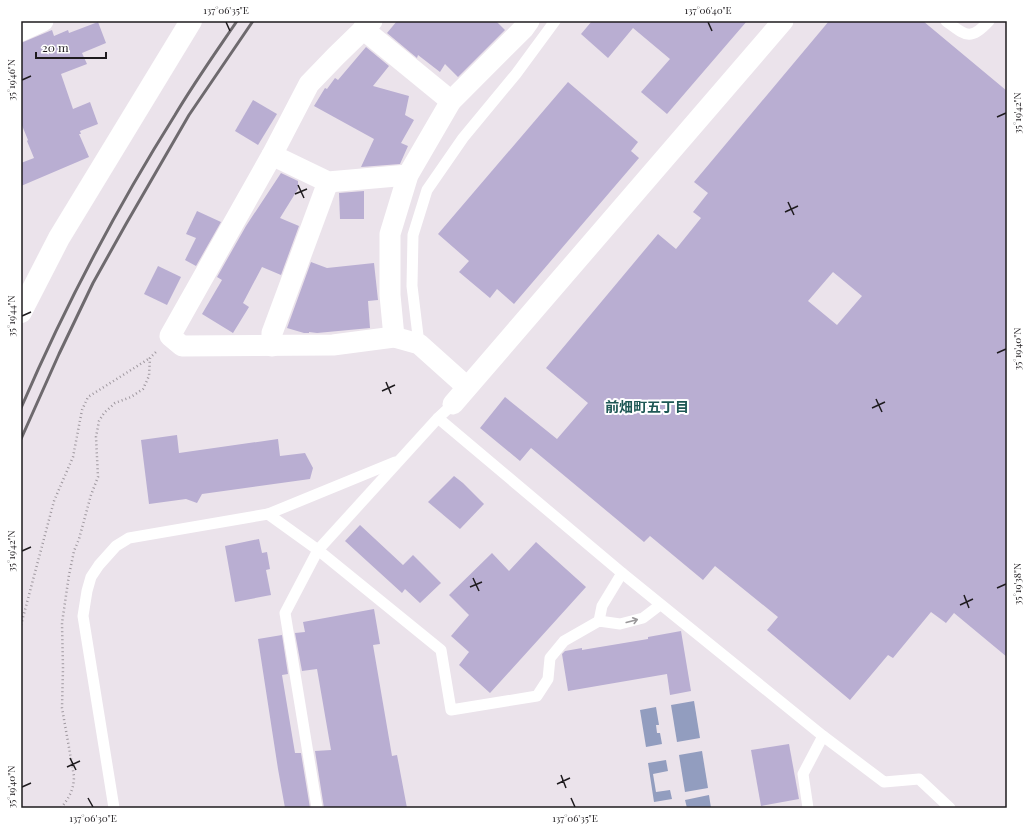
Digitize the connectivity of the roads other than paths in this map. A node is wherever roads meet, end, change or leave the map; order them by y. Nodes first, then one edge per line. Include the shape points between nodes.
1 (43, 21) edge
2 (191, 21) edge
3 (529, 21) edge
4 (555, 21) edge
5 (783, 21) edge
6 (946, 21) edge
7 (989, 21) edge
8 (368, 25) edge
9 (21, 31) edge
10 (451, 101) junction
11 (272, 155) junction
12 (408, 175) junction
13 (328, 182) junction
14 (21, 312) edge
15 (394, 337) junction
16 (419, 344) junction
17 (272, 346) junction
18 (467, 387) junction
19 (453, 404) joint
20 (438, 418) junction
21 (400, 460) junction
22 (268, 514) junction
23 (318, 550) junction
24 (622, 573) junction
25 (660, 605) junction
26 (599, 620) junction
27 (823, 736) junction
28 (114, 808) edge
29 (317, 808) edge
30 (808, 808) edge
31 (950, 808) edge

1 - 9 street
2 - 14 street via 59,238
3 - 10 street
4 - 16 lane via 426,190 414,235 412,286
5 - 18 street
6 - 7 lane via 964,34 973,34
8 - 10 street
8 - 11 street via 309,84
10 - 12 street
11 - 13 street
11 - 17 street via 170,336 182,346
12 - 13 street
12 - 15 street via 390,234 390,295
13 - 17 street via 272,333
15 - 16 street
15 - 17 street via 334,345
16 - 18 street
18 - 19 street
19 - 20 lane
20 - 21 lane
20 - 24 lane
21 - 22 lane
21 - 23 lane
22 - 23 lane
22 - 28 lane via 129,538 107,555 91,577 86,591 83,616
23 - 26 lane via 441,650 451,710 537,696 548,680 550,658 564,640
23 - 29 lane via 285,613
24 - 25 lane
24 - 26 lane via 602,606
26 -> 25 lane via 620,624 644,618
25 - 27 lane
27 - 30 lane via 803,774
27 - 31 lane via 884,782 919,779

